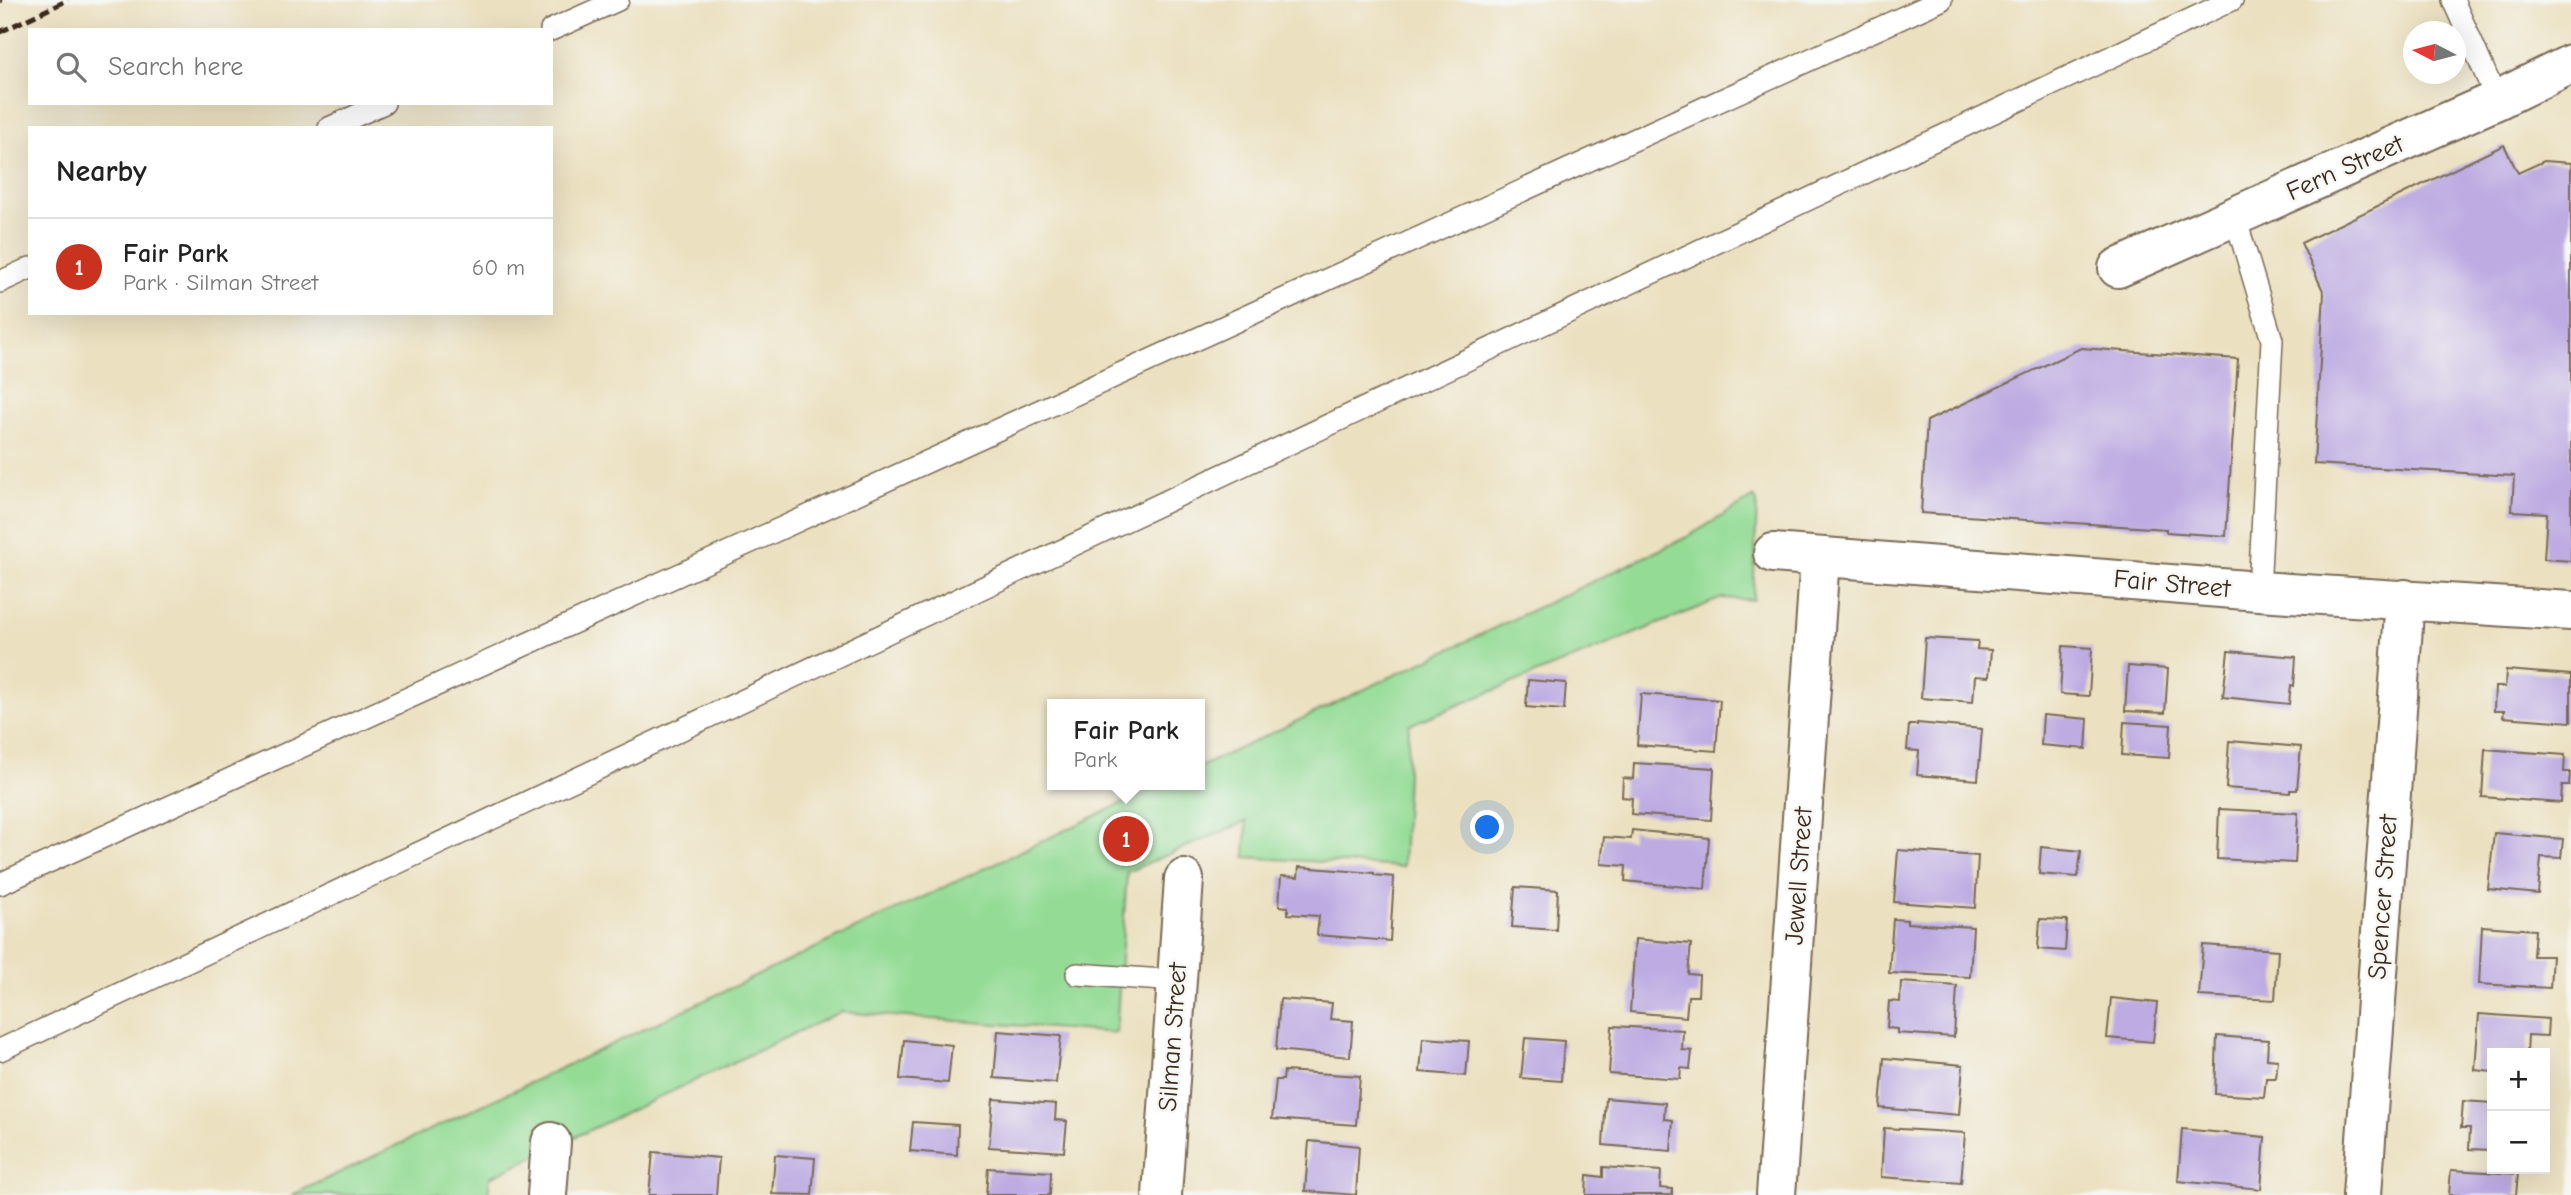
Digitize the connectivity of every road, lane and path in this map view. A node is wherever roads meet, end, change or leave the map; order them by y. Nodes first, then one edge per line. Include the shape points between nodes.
1 (618, 0) edge
2 (1941, 0) edge
3 (2232, 0) edge
4 (2453, 0) edge
5 (553, 29) edge
6 (2571, 64) edge
7 (2497, 100) junction
8 (380, 105) edge
9 (333, 126) edge
10 (2235, 217) junction
11 (2118, 268) dead end
12 (28, 269) edge
13 (0, 282) edge
14 (1773, 553) dead end
15 (1820, 557) junction
16 (2259, 591) junction
17 (2405, 599) junction
18 (2571, 611) edge
19 (1184, 879) dead end
20 (0, 884) edge
21 (1077, 974) dead end
22 (1177, 981) junction
23 (0, 1050) edge
24 (551, 1142) dead end
25 (547, 1195) edge
26 (1162, 1195) edge
27 (1776, 1195) edge
28 (2362, 1195) edge

1 - 5 lane
2 - 20 lane
3 - 23 lane
4 - 7 lane
6 - 7 street, Fern Street
7 - 10 street, Fern Street
8 - 9 lane
10 - 11 street, Fern Street
10 - 16 lane via 2272,340
12 - 13 lane
14 - 15 street, Fair Street
15 - 16 street, Fair Street
15 - 27 street, Jewell Street
16 - 17 street, Fair Street
17 - 18 street, Fair Street
17 - 28 street, Spencer Street
19 - 22 street, Silman Street
21 - 22 lane
22 - 26 street, Silman Street
24 - 25 street

